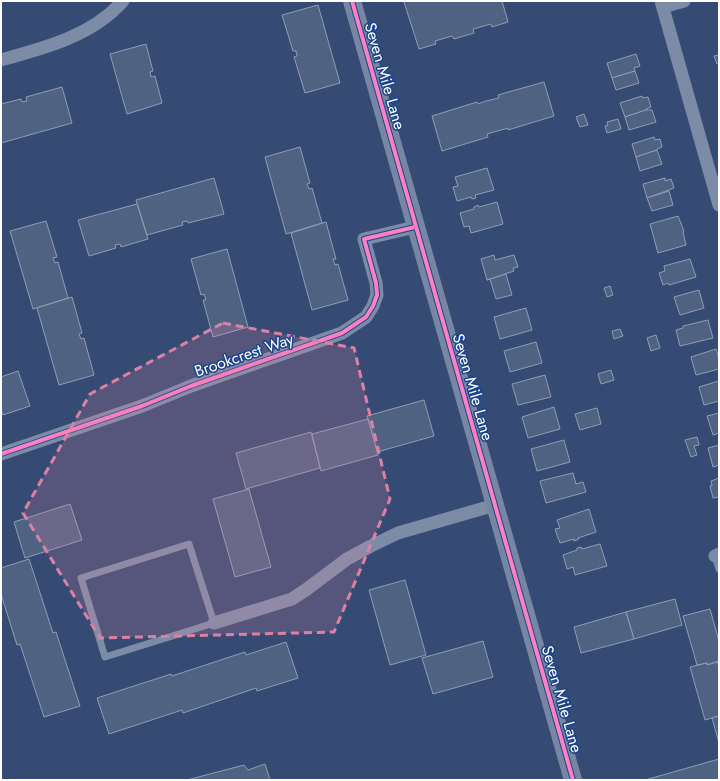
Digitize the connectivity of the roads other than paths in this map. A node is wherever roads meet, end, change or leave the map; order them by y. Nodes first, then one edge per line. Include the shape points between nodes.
1 (123, 1) edge
2 (352, 1) edge
3 (684, 1) edge
4 (662, 4) edge
5 (1, 60) edge
6 (719, 205) edge
7 (415, 227) junction
8 (1, 454) edge
9 (495, 505) junction
10 (717, 555) edge
11 (719, 569) edge
12 (214, 623) junction
13 (572, 780) edge

1 - 5 street via 111,15 81,33 42,49
2 - 7 street, Seven Mile Lane
3 - 4 street
4 - 6 street
7 - 8 street, Brookcrest Way via 364,239 377,294 366,317 342,333
7 - 9 street, Seven Mile Lane
9 - 12 street via 398,533 347,559 292,599
9 - 13 street, Seven Mile Lane
10 - 11 lane
12 - 12 lane via 105,657 81,578 189,544

